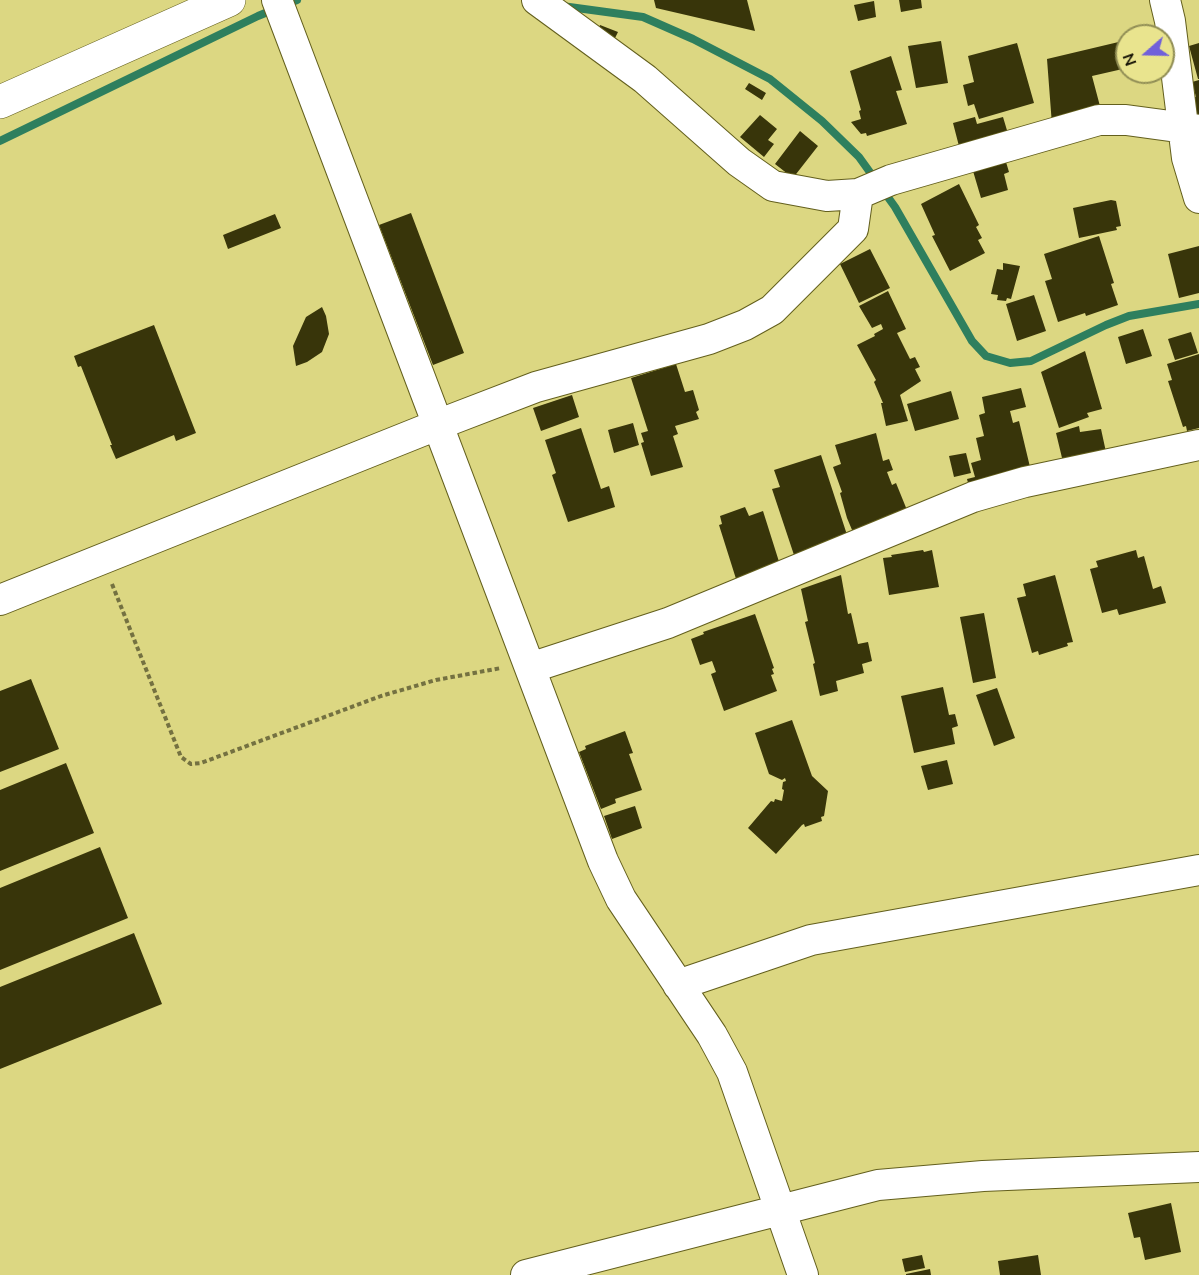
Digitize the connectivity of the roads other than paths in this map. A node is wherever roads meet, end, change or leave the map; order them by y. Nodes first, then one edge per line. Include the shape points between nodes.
1 (229, 0) edge
2 (537, 0) edge
3 (1165, 0) edge
4 (280, 6) edge
5 (0, 102) edge
6 (1191, 129) edge
7 (873, 188) junction
8 (1199, 198) edge
9 (437, 425) junction
10 (1199, 445) edge
11 (0, 600) edge
12 (529, 665) junction
13 (1199, 870) edge
14 (678, 985) junction
15 (1199, 1167) edge
16 (780, 1210) junction
17 (526, 1275) edge
18 (803, 1275) edge

1 - 5 street
2 - 7 street via 645,79 739,162 773,186 826,196
3 - 6 street
4 - 9 street
6 - 7 street via 1099,120
6 - 8 street via 1187,158
7 - 9 street via 853,230 772,310 745,325 709,339 536,387
9 - 11 street
9 - 12 street
10 - 12 street via 973,497 668,623
12 - 14 street via 603,861 621,899
13 - 14 street via 811,940
14 - 16 street via 732,1072
15 - 16 street via 983,1176 878,1185
16 - 17 street
16 - 18 street

